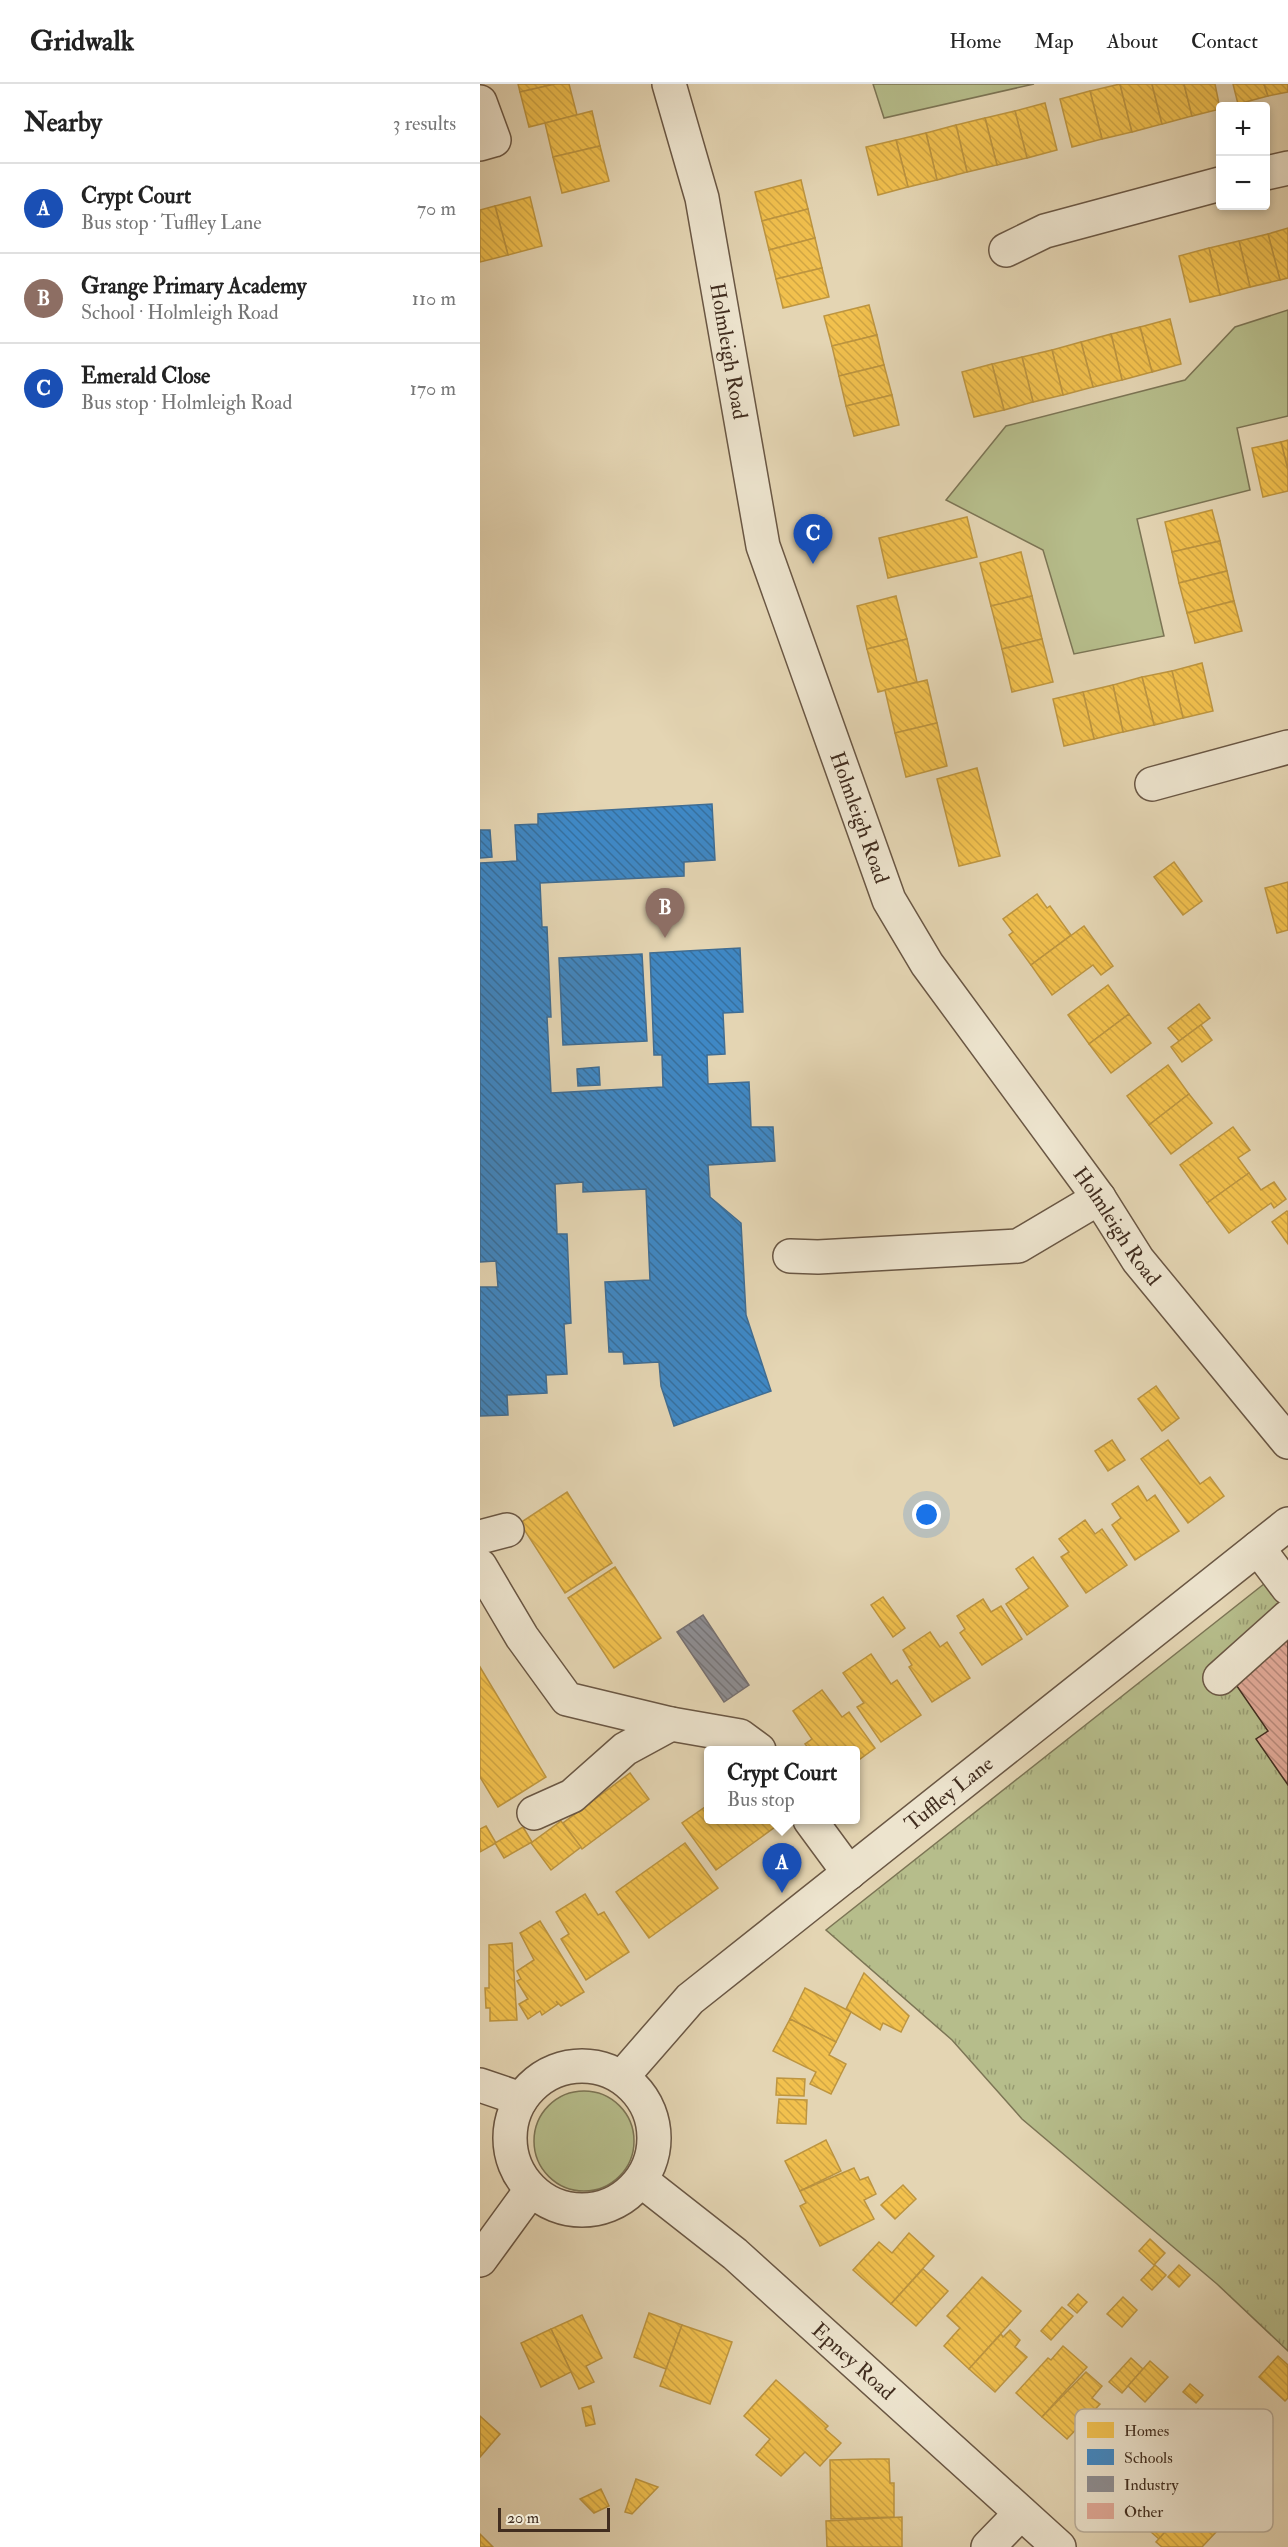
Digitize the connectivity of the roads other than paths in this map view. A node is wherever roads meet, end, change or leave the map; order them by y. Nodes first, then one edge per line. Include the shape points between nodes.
1 (669, 84) edge
2 (480, 102) edge
3 (480, 144) edge
4 (1288, 168) edge
5 (1270, 172) edge
6 (1216, 185) edge
7 (1006, 250) dead end
8 (1288, 747) edge
9 (1152, 784) dead end
10 (1099, 1198) junction
11 (790, 1256) dead end
12 (1288, 1442) edge
13 (1288, 1524) edge
14 (1258, 1548) junction
15 (480, 1566) edge
16 (1288, 1588) edge
17 (1288, 1617) edge
18 (1220, 1678) dead end
19 (671, 1724) junction
20 (754, 1746) edge
21 (534, 1813) dead end
22 (813, 1824) edge
23 (849, 1873) junction
24 (622, 2077) junction
25 (480, 2085) edge
26 (521, 2099) junction
27 (642, 2181) junction
28 (531, 2190) junction
29 (480, 2260) edge
30 (1021, 2513) junction
31 (988, 2547) edge
32 (1059, 2547) edge

1 - 10 street, Holmleigh Road via 702,198 763,546 889,900 927,964
2 - 3 street via 494,140
4 - 5 street
6 - 7 street via 1045,231
8 - 9 street
10 - 11 street via 1018,1246
10 - 12 street, Holmleigh Road via 1138,1260
13 - 14 street, Tuffley Lane
14 - 16 street
14 - 23 street, Tuffley Lane
15 - 19 street via 522,1637 567,1699
17 - 18 street
19 - 20 street via 740,1736
19 - 21 street via 625,1749 572,1796
22 - 23 street
23 - 24 street, Tuffley Lane via 690,2000
24 - 26 street via 600,2067 576,2066 545,2076
24 - 27 street via 644,2099 655,2128 653,2156
25 - 26 street
26 - 28 street via 510,2130 510,2148 515,2166
27 - 28 street via 617,2202 585,2211 555,2206
27 - 30 street, Epney Road via 735,2254
28 - 29 street
30 - 31 street
30 - 32 street, Epney Road

